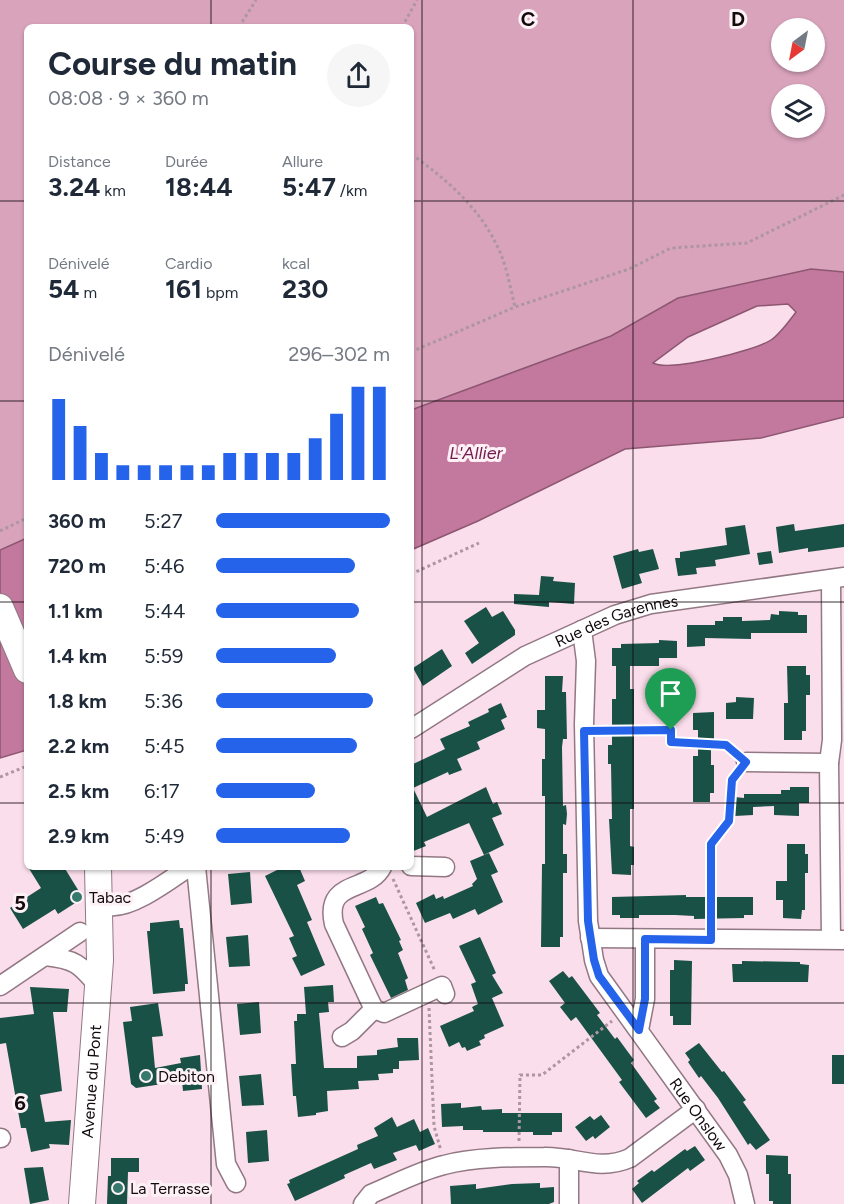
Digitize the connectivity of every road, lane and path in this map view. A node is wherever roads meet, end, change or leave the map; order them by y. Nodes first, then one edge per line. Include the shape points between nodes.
1 (256, 0) edge
2 (417, 0) edge
3 (241, 24) edge
4 (404, 24) edge
5 (414, 156) edge
6 (844, 195) edge
7 (515, 307) junction
8 (414, 351) edge
9 (24, 519) edge
10 (0, 531) edge
11 (479, 543) dead end
12 (414, 573) edge
13 (838, 578) edge
14 (0, 607) edge
15 (582, 630) junction
16 (24, 663) edge
17 (414, 727) edge
18 (584, 731) junction
19 (746, 762) junction
20 (829, 763) junction
21 (24, 767) edge
22 (0, 777) edge
23 (414, 866) edge
24 (445, 867) dead end
25 (98, 870) edge
26 (104, 870) edge
27 (184, 870) edge
28 (196, 870) edge
29 (382, 870) edge
30 (386, 870) edge
31 (110, 906) junction
32 (80, 932) dead end
33 (590, 938) junction
34 (645, 939) junction
35 (711, 940) junction
36 (838, 940) edge
37 (45, 956) junction
38 (100, 960) junction
39 (0, 986) edge
40 (99, 987) junction
41 (438, 991) junction
42 (374, 1009) junction
43 (624, 1012) junction
44 (639, 1030) junction
45 (342, 1037) dead end
46 (696, 1109) junction
47 (519, 1158) junction
48 (569, 1159) junction
49 (445, 1164) junction
50 (236, 1183) dead end
51 (82, 1204) edge
52 (363, 1204) edge
53 (569, 1204) edge
54 (746, 1204) edge

1 - 3 path
2 - 4 path
5 - 7 path via 462,194 489,230 503,258
6 - 7 path via 747,243 671,248 629,269
7 - 8 path
9 - 10 path
11 - 12 path
13 - 15 street, Rue des Garennes via 651,604
13 - 20 street
14 - 16 main road
15 - 17 street, Rue des Garennes via 525,656
15 - 18 street, Rue Onslow via 586,661
18 - 19 path via 671,730 671,742 726,745
18 - 33 street, Rue Onslow
19 - 20 street
19 - 35 path via 732,780 729,821 711,844
20 - 36 street
21 - 22 path
23 - 24 street
25 - 38 main road, Avenue du Pont
26 - 31 main road, Avenue du Pont
27 - 31 street via 140,897 118,907
28 - 50 street via 226,1164
29 - 42 street via 344,890 337,897 332,914
30 - 41 path
31 - 38 main road, Avenue du Pont
32 - 37 street
33 - 34 street
33 - 43 street, Rue Onslow via 599,976
34 - 35 street
34 - 44 street via 645,999
35 - 36 street
37 - 39 street
37 - 40 street via 69,958
38 - 40 main road, Avenue du Pont
40 - 51 main road, Avenue du Pont
41 - 42 street via 384,1013
41 - 49 path via 434,1126
42 - 45 street
43 - 44 street, Rue Onslow
43 - 47 path via 542,1075 520,1075
44 - 46 street, Rue Onslow
46 - 48 street via 621,1162 588,1164
46 - 54 street, Rue Onslow via 738,1174
47 - 48 street
47 - 49 street
48 - 53 street
49 - 52 street via 372,1194

